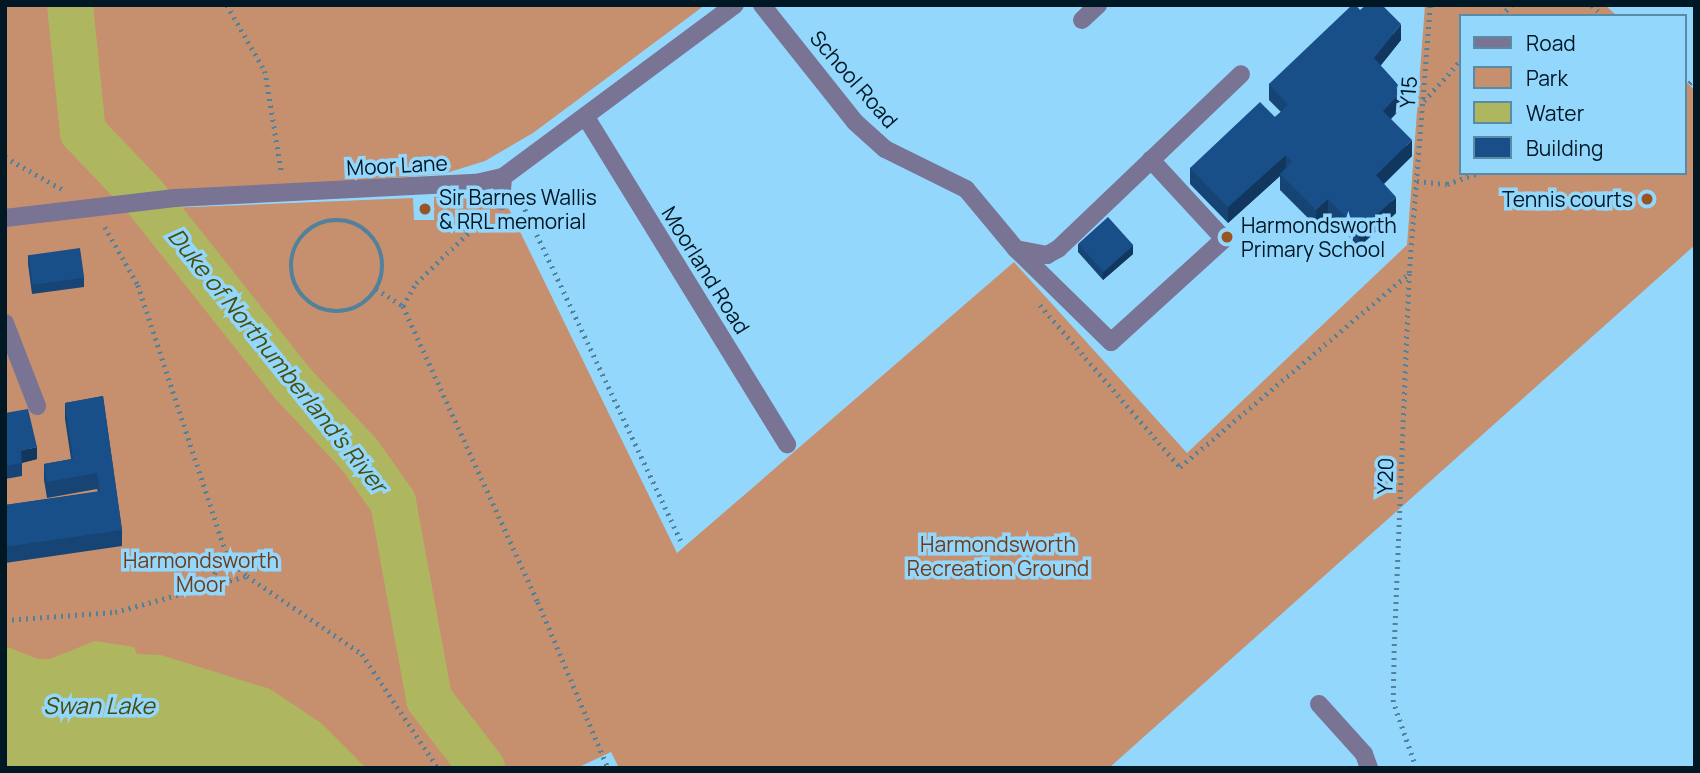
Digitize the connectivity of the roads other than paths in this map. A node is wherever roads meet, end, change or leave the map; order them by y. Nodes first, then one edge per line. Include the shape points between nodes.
1 (735, 5) edge
2 (762, 5) edge
3 (1098, 5) edge
4 (1082, 20) dead end
5 (1241, 74) dead end
6 (587, 119) junction
7 (1151, 160) junction
8 (505, 175) junction
9 (501, 201) road end
10 (5, 218) edge
11 (1016, 248) junction
12 (5, 323) edge
13 (37, 406) dead end
14 (787, 444) dead end
15 (1319, 704) dead end
16 (1369, 768) edge

1 - 6 street, Moor Lane
2 - 11 street, School Road via 855,122 885,149 966,189
3 - 4 street
5 - 7 street
6 - 8 street, Moor Lane
6 - 14 street, Moorland Road
7 - 11 street via 1053,252 1035,254
7 - 11 street, School Road via 1224,239 1118,339 1105,340
8 - 9 street
8 - 10 street, Moor Lane via 476,183 175,198
12 - 13 street
15 - 16 street via 1364,754

